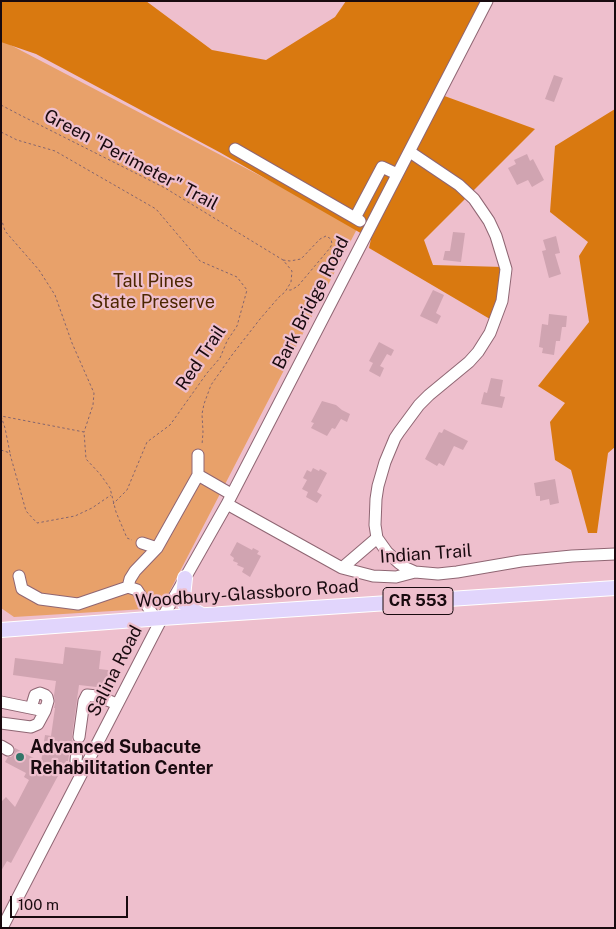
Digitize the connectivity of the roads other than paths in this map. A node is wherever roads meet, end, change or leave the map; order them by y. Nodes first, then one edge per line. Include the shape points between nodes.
1 (487, 1) edge
2 (235, 149) dead end
3 (410, 152) junction
4 (397, 174) junction
5 (354, 218) junction
6 (370, 227) junction
7 (198, 456) road end
8 (198, 475) junction
9 (229, 499) junction
10 (376, 538) junction
11 (142, 543) road end
12 (157, 548) junction
13 (615, 554) edge
14 (342, 568) junction
15 (415, 572) junction
16 (18, 576) dead end
17 (185, 578) junction
18 (128, 587) junction
19 (615, 588) edge
20 (202, 615) junction
21 (159, 618) junction
22 (1, 630) edge
23 (1, 702) edge
24 (117, 704) junction
25 (1, 723) edge
26 (79, 737) dead end
27 (77, 750) dead end
28 (85, 768) junction
29 (4, 920) edge

1 - 3 street, Bark Bridge Road
2 - 5 street
3 - 4 street, Bark Bridge Road
3 - 10 street via 474,199 496,236 506,269 496,319 478,352 419,405 395,438 376,498
4 - 5 street via 382,167
4 - 6 street, Bark Bridge Road
5 - 6 street
6 - 9 street, Bark Bridge Road
7 - 8 street
8 - 9 street, Indian Trail
8 - 12 street
9 - 14 street, Indian Trail
9 - 17 street, Bark Bridge Road
10 - 14 street
10 - 15 street via 399,563
11 - 12 street
12 - 18 street via 135,571
13 - 15 street, Indian Trail via 521,561 438,574
14 - 15 street, Indian Trail via 373,576 396,577
16 - 18 street via 22,589 40,599 78,604
17 - 20 main road via 185,604
17 - 21 street, Bark Bridge Road
18 - 21 street via 137,590
19 - 20 main road, Woodbury-Glassboro Road / CR 553
20 - 21 main road, Woodbury-Glassboro Road / CR 553
21 - 22 main road, Woodbury-Glassboro Road / CR 553
21 - 24 street, Salina Road
23 - 25 street via 45,710 38,724 31,727
24 - 26 street via 97,696 87,696
24 - 28 street, Salina Road
27 - 28 street via 77,764
28 - 29 street, Salina Road

